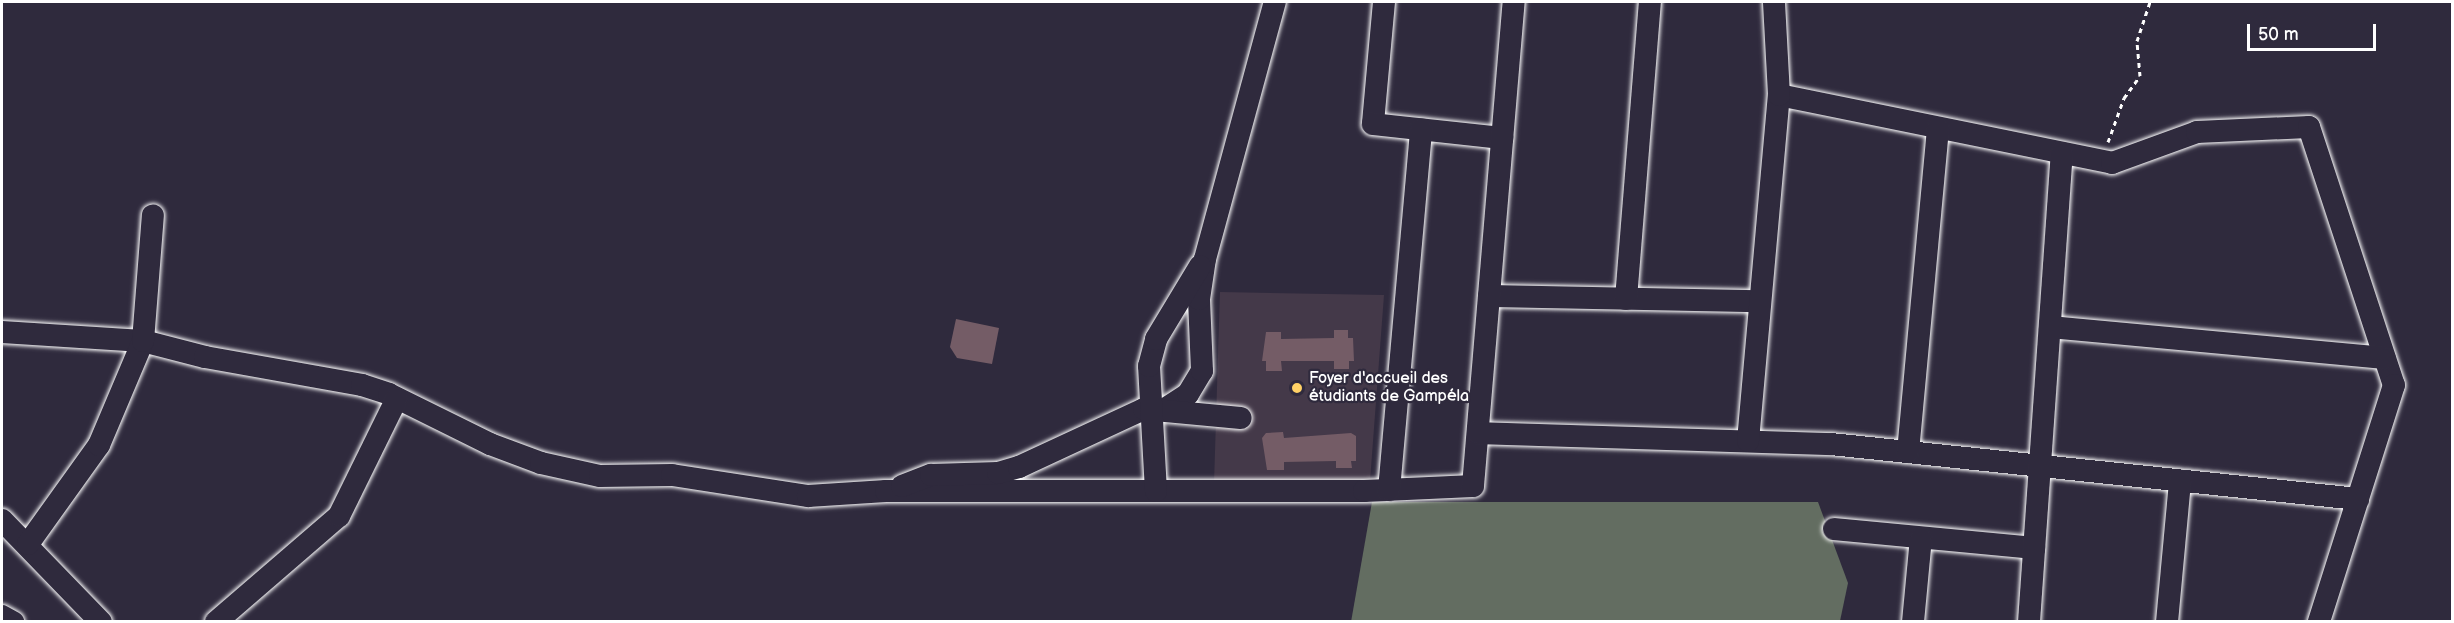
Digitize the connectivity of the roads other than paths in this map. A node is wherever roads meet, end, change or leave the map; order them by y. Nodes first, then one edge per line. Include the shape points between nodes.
1 (1275, 2) edge
2 (1384, 2) edge
3 (1514, 2) edge
4 (1650, 2) edge
5 (1774, 2) edge
6 (1779, 95) junction
7 (1938, 128) junction
8 (1421, 129) junction
9 (1502, 138) junction
10 (2062, 153) junction
11 (153, 214) dead end
12 (1205, 259) junction
13 (1490, 296) junction
14 (1626, 298) junction
15 (1760, 301) junction
16 (2050, 327) junction
17 (2, 332) edge
18 (143, 341) junction
19 (2385, 358) junction
20 (397, 398) junction
21 (1158, 409) junction
22 (1241, 418) dead end
23 (1478, 433) junction
24 (1748, 441) junction
25 (1908, 452) junction
26 (2040, 466) junction
27 (2180, 481) junction
28 (1389, 490) junction
29 (886, 491) junction
30 (1156, 491) junction
31 (2358, 499) junction
32 (2, 520) edge
33 (1833, 530) dead end
34 (1921, 538) junction
35 (28, 544) junction
36 (2034, 548) junction
37 (2, 616) edge
38 (13, 621) edge
39 (101, 621) edge
40 (216, 621) edge
41 (1913, 621) edge
42 (2030, 621) edge
43 (2167, 621) edge
44 (2319, 621) edge

1 - 12 street
2 - 8 street via 1373,124
3 - 9 street
4 - 14 street
5 - 6 street
6 - 7 street
6 - 15 street
7 - 10 street
7 - 25 street
8 - 9 street
8 - 28 street
9 - 13 street
10 - 16 street
10 - 19 street via 2112,164 2197,132 2309,127
11 - 18 street
12 - 21 street via 1156,339 1149,366
12 - 21 street via 1199,299 1202,371 1188,394
13 - 14 street
13 - 23 street
14 - 15 street
15 - 24 street
16 - 19 street
16 - 26 street
17 - 18 street
18 - 20 street via 205,357 362,385
18 - 35 street via 99,445
19 - 31 street via 2394,385
20 - 29 street via 490,444 541,463 600,476 672,476 808,496
20 - 40 street via 339,516
21 - 22 street
21 - 29 street via 1123,416 1019,467 998,473 931,475
21 - 30 street
23 - 24 street
23 - 28 street via 1473,486
24 - 25 street
25 - 26 street
26 - 27 street
26 - 36 street
27 - 31 street
27 - 43 street
28 - 30 street
29 - 30 street
31 - 44 street
32 - 35 street
33 - 34 street
34 - 36 street
34 - 41 street
35 - 39 street
36 - 42 street
37 - 38 street

